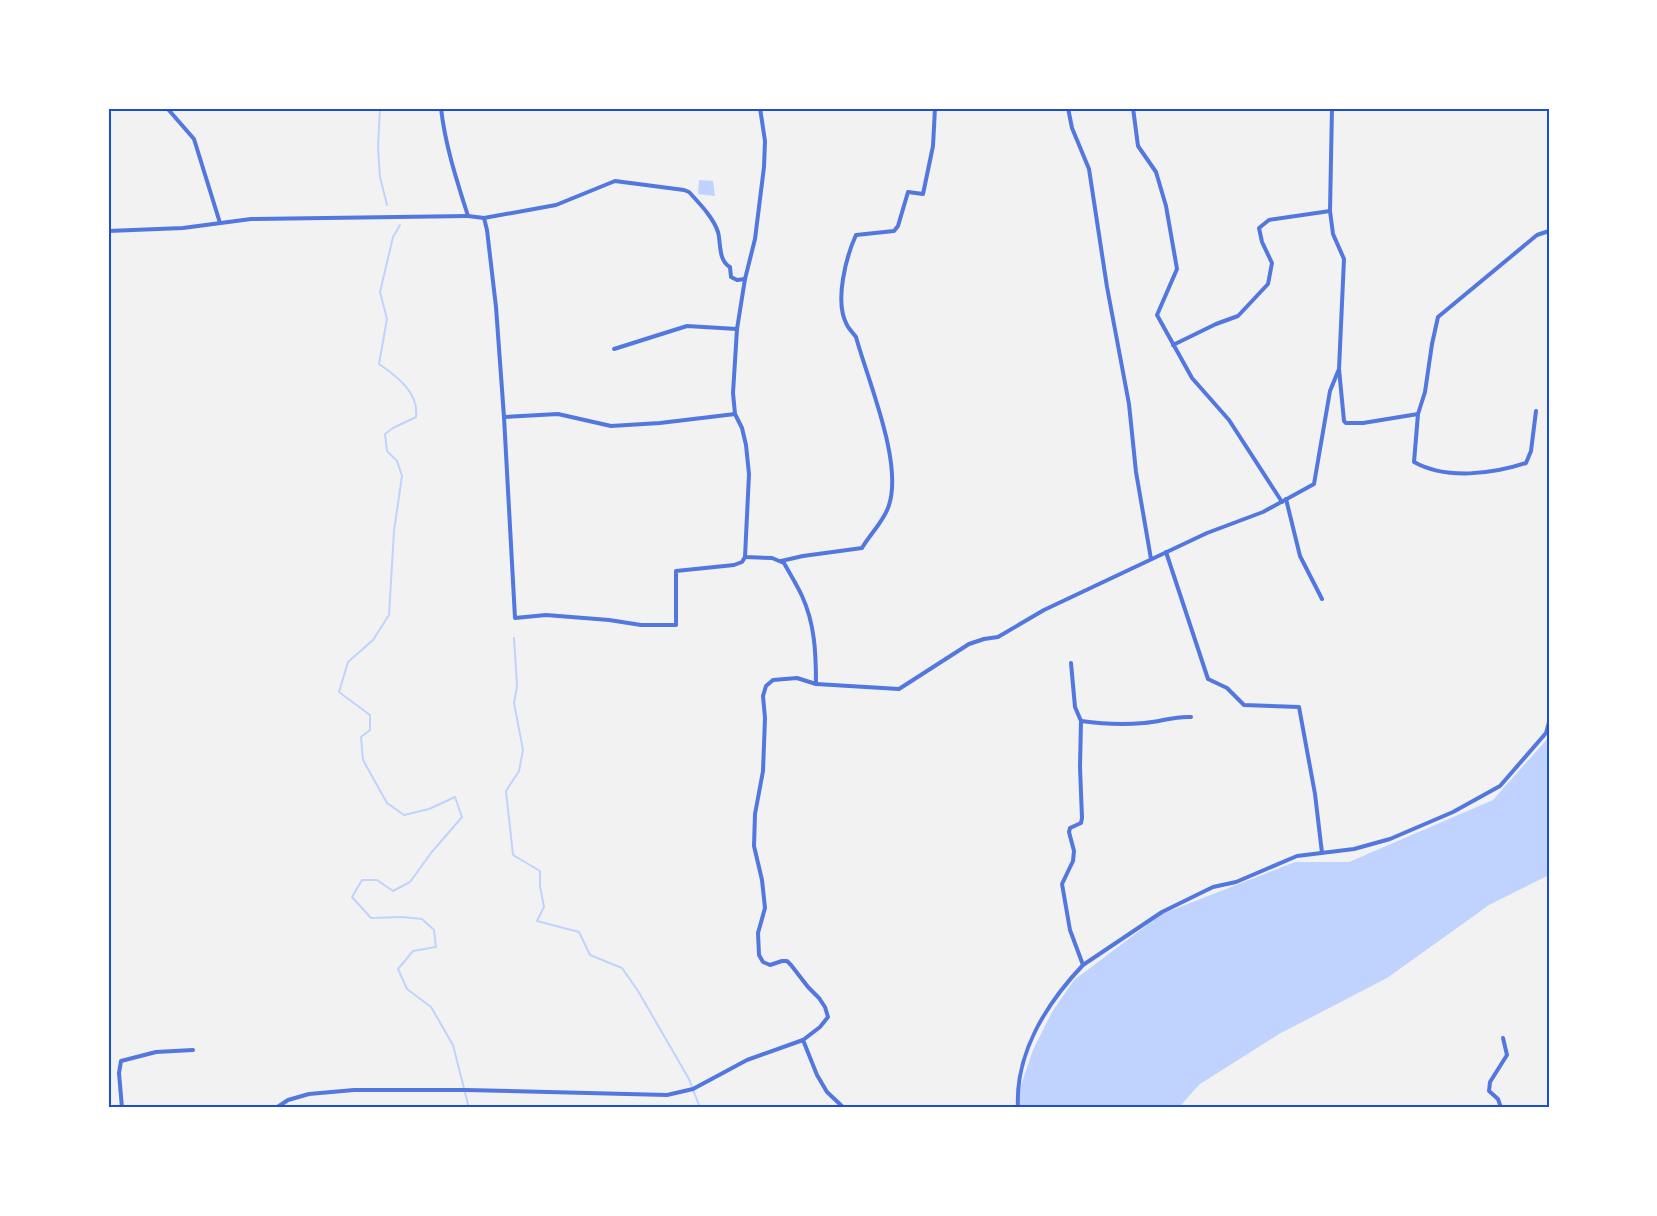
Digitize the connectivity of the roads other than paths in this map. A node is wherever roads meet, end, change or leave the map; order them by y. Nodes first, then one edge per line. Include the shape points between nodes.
1 (167, 108) edge
2 (441, 108) edge
3 (760, 108) edge
4 (935, 108) edge
5 (1068, 108) edge
6 (1133, 108) edge
7 (1332, 108) edge
8 (1330, 211) junction
9 (468, 216) junction
10 (484, 218) junction
11 (220, 223) junction
12 (108, 231) edge
13 (1549, 231) edge
14 (745, 279) junction
15 (737, 329) junction
16 (1173, 345) junction
17 (614, 349) dead end
18 (1339, 369) junction
19 (1536, 411) dead end
20 (735, 414) junction
21 (1418, 414) junction
22 (504, 417) junction
23 (1284, 501) junction
24 (1166, 552) junction
25 (745, 557) junction
26 (1150, 559) junction
27 (780, 561) junction
28 (1322, 599) dead end
29 (1071, 663) dead end
30 (816, 684) junction
31 (1191, 717) dead end
32 (1082, 722) junction
33 (1549, 722) edge
34 (1322, 853) junction
35 (1083, 965) junction
36 (1503, 1038) dead end
37 (803, 1040) junction
38 (193, 1050) dead end
39 (122, 1108) edge
40 (276, 1108) edge
41 (844, 1108) edge
42 (1018, 1108) edge
43 (1500, 1108) edge

1 - 11 street via 194,139
2 - 9 street
3 - 14 street via 764,167 755,239
4 - 27 street via 933,146 923,194 908,192 894,231 856,235 842,289 846,324 856,337 889,447 893,492 889,508 862,548
5 - 26 street via 1089,169 1129,404
6 - 16 street via 1138,147 1156,172 1178,269 1157,315
7 - 8 street
8 - 16 street via 1269,220 1259,228 1272,263 1268,284 1238,316
8 - 18 street via 1333,234 1344,259
9 - 10 street
9 - 11 street via 251,219
10 - 14 street via 556,205 615,181 684,190 713,220 731,277
10 - 22 street via 496,307
11 - 12 street
13 - 21 street via 1538,235 1438,317
14 - 15 street
15 - 17 street via 687,326
15 - 20 street
16 - 23 street via 1192,378 1229,420
18 - 21 street via 1346,423
18 - 23 street via 1330,391 1314,484
19 - 21 street via 1526,463 1469,473 1414,462
20 - 22 street via 611,426 558,414
20 - 25 street via 742,428 749,474
22 - 25 street via 515,618 546,615 676,625 676,571 734,565
23 - 24 street
23 - 28 street via 1299,556
24 - 26 street
24 - 34 street via 1208,679 1227,688 1244,705 1299,707
25 - 27 street
26 - 30 street via 1044,610 998,637 969,644 898,689
27 - 30 street via 809,616
29 - 32 street via 1075,707
30 - 37 street via 797,678 773,680 766,686 763,771 755,814 754,846 765,908 758,933 759,956 770,965 782,961 791,964 819,998 828,1017
31 - 32 street via 1142,724
32 - 35 street via 1082,818 1069,831 1073,861 1062,884 1070,930
33 - 34 street via 1546,733 1500,786 1453,812 1390,839
34 - 35 street via 1297,856 1236,882 1213,887 1162,912
35 - 42 street via 1031,1037 1020,1069
36 - 43 street via 1507,1054 1490,1082 1489,1091 1498,1099
37 - 40 street via 747,1060 693,1089 667,1095 354,1090 309,1094
37 - 41 street via 822,1084
38 - 39 street via 121,1060

